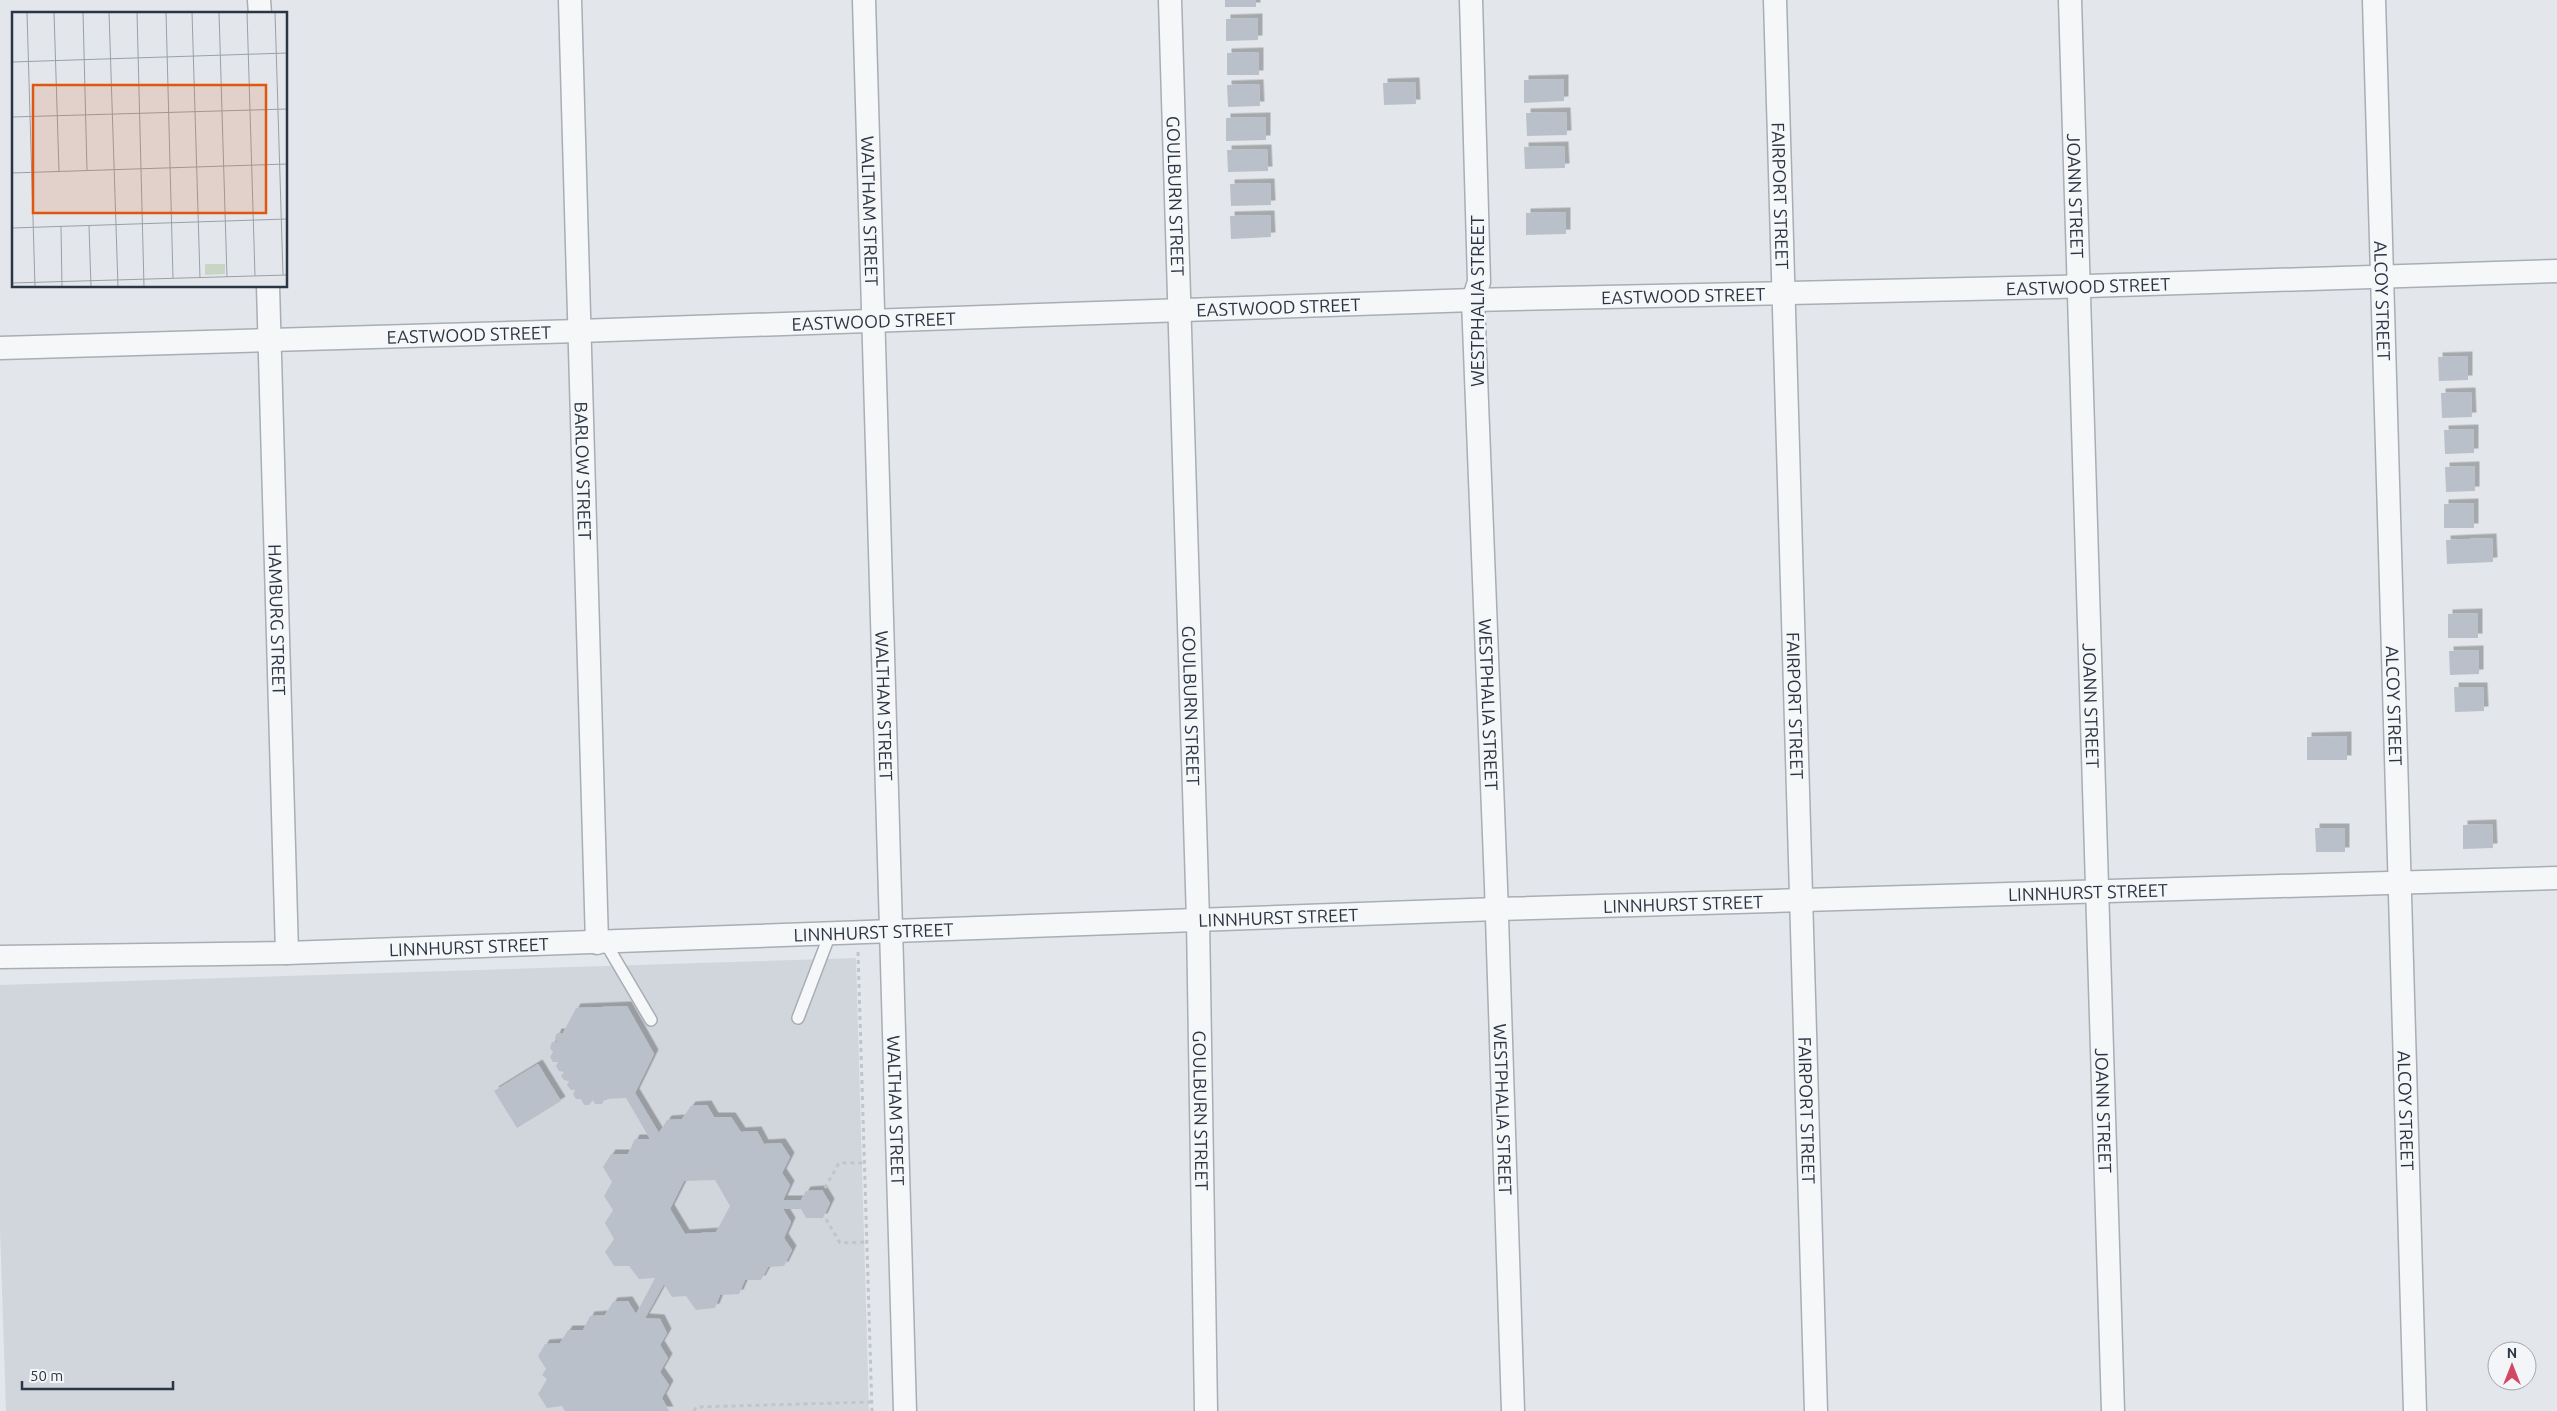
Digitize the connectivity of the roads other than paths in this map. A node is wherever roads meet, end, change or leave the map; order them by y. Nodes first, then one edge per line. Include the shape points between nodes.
1 (570, 0) edge
2 (864, 0) edge
3 (1170, 0) edge
4 (1471, 0) edge
5 (1775, 0) edge
6 (2070, 0) edge
7 (2374, 0) edge
8 (2557, 271) edge
9 (2381, 276) junction
10 (2079, 286) junction
11 (268, 288) edge
12 (1784, 292) junction
13 (1473, 300) junction
14 (1178, 309) junction
15 (874, 321) junction
16 (579, 331) junction
17 (269, 341) junction
18 (0, 348) edge
19 (2557, 878) edge
20 (2401, 883) junction
21 (2098, 891) junction
22 (1802, 901) junction
23 (1497, 909) junction
24 (1198, 920) junction
25 (891, 932) junction
26 (830, 934) junction
27 (601, 942) junction
28 (287, 953) junction
29 (0, 957) edge
30 (798, 1018) dead end
31 (652, 1020) dead end
32 (905, 1411) edge
33 (1206, 1411) edge
34 (1513, 1411) edge
35 (1816, 1411) edge
36 (2113, 1411) edge
37 (2415, 1411) edge

1 - 16 street, BARLOW STREET
2 - 15 street, WALTHAM STREET
3 - 14 street, GOULBURN STREET
4 - 13 street, WESTPHALIA STREET via 1478,282
5 - 12 street, FAIRPORT STREET
6 - 10 street, JOANN STREET
7 - 9 street, ALCOY STREET
8 - 9 street, EASTWOOD STREET
9 - 10 street, EASTWOOD STREET
9 - 20 street, ALCOY STREET
10 - 12 street, EASTWOOD STREET
10 - 21 street, JOANN STREET
11 - 17 street, HAMBURG STREET
12 - 13 street, EASTWOOD STREET
12 - 22 street, FAIRPORT STREET
13 - 14 street, EASTWOOD STREET
13 - 23 street, WESTPHALIA STREET
14 - 15 street, EASTWOOD STREET
14 - 24 street, GOULBURN STREET
15 - 16 street, EASTWOOD STREET
15 - 25 street, WALTHAM STREET
16 - 17 street, EASTWOOD STREET
16 - 27 street, BARLOW STREET
17 - 18 street, EASTWOOD STREET
17 - 28 street, HAMBURG STREET
19 - 20 street, LINNHURST STREET
20 - 21 street, LINNHURST STREET
20 - 37 street, ALCOY STREET
21 - 22 street, LINNHURST STREET
21 - 36 street, JOANN STREET
22 - 23 street, LINNHURST STREET
22 - 35 street, FAIRPORT STREET
23 - 24 street, LINNHURST STREET
23 - 34 street, WESTPHALIA STREET
24 - 25 street, LINNHURST STREET
24 - 33 street, GOULBURN STREET
25 - 26 street, LINNHURST STREET
25 - 32 street, WALTHAM STREET
26 - 27 street, LINNHURST STREET
26 - 30 lane
27 - 28 street, LINNHURST STREET
27 - 31 lane
28 - 29 street, LINNHURST STREET

